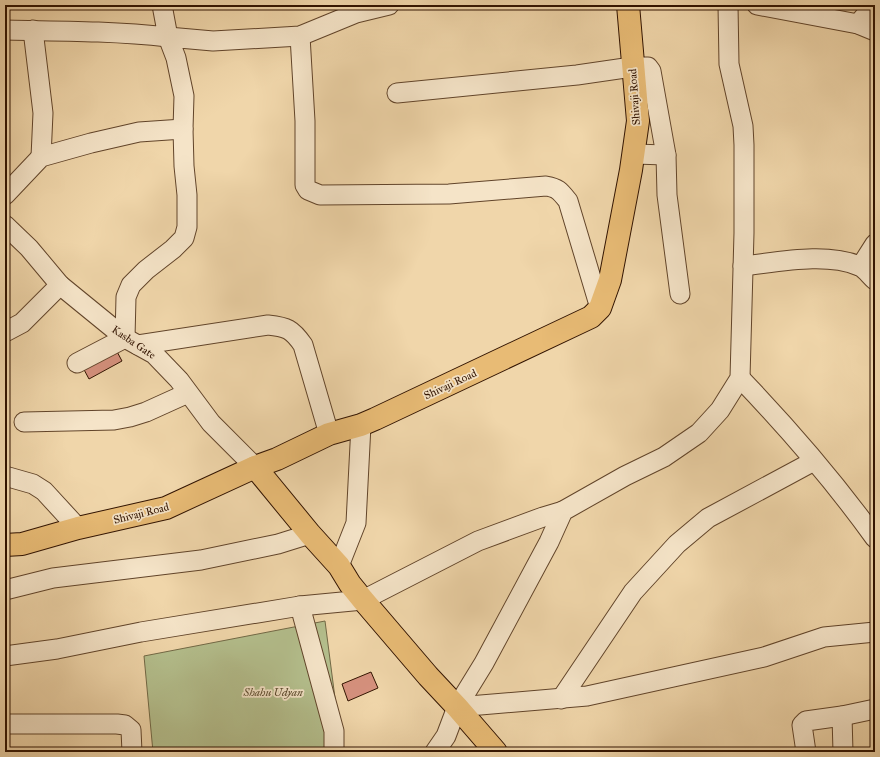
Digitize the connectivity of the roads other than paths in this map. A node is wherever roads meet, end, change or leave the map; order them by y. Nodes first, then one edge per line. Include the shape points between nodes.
1 (162, 5) edge
2 (389, 5) edge
3 (628, 5) edge
4 (728, 5) edge
5 (757, 5) edge
6 (874, 5) edge
7 (356, 9) edge
8 (858, 24) junction
9 (5, 30) edge
10 (33, 30) junction
11 (875, 31) edge
12 (300, 36) junction
13 (168, 37) junction
14 (632, 67) junction
15 (397, 93) dead end
16 (183, 128) junction
17 (634, 154) junction
18 (666, 155) junction
19 (41, 157) junction
20 (5, 196) edge
21 (5, 225) edge
22 (875, 244) edge
23 (743, 266) junction
24 (861, 266) junction
25 (875, 280) edge
26 (60, 285) junction
27 (680, 294) dead end
28 (600, 308) junction
29 (5, 332) edge
30 (132, 342) junction
31 (77, 363) dead end
32 (740, 378) junction
33 (188, 393) junction
34 (24, 422) dead end
35 (362, 425) junction
36 (329, 434) junction
37 (814, 461) junction
38 (255, 468) junction
39 (5, 476) edge
40 (563, 511) junction
41 (868, 514) edge
42 (78, 528) junction
43 (310, 534) junction
44 (875, 538) edge
45 (5, 545) edge
46 (340, 566) junction
47 (5, 590) edge
48 (363, 600) junction
49 (300, 606) junction
50 (875, 632) edge
51 (5, 656) edge
52 (561, 699) junction
53 (457, 707) junction
54 (875, 709) edge
55 (842, 716) junction
56 (5, 724) edge
57 (132, 752) edge
58 (334, 752) edge
59 (435, 752) edge
60 (496, 752) edge
61 (806, 752) edge
62 (843, 752) edge

1 - 13 street
2 - 7 street
3 - 14 main road, Shivaji Road
4 - 23 street via 729,64 743,126
5 - 8 street
6 - 8 street
7 - 12 street
8 - 11 street
9 - 10 street
10 - 13 street via 131,33
10 - 19 street via 43,113
12 - 13 street via 213,41
12 - 28 street via 305,121 305,185 308,190 320,195 329,189 449,194 546,186 559,190 568,201
13 - 16 street via 176,58 184,96
14 - 15 street
14 - 17 main road, Shivaji Road via 638,121
14 - 18 street via 648,67 651,71
16 - 19 street via 139,132
16 - 30 street via 187,227 184,238 131,285 126,297
17 - 18 street
17 - 28 main road, Shivaji Road via 610,280
18 - 27 street via 667,195
19 - 20 street
21 - 26 street, Kasba Gate via 29,248
22 - 24 street
23 - 24 street via 834,259
23 - 32 street
24 - 25 street
26 - 29 street via 22,323
26 - 30 street, Kasba Gate
28 - 35 main road, Shivaji Road via 590,317
30 - 31 street
30 - 33 street, Kasba Gate via 154,354
30 - 36 street via 268,325 288,328 303,345
32 - 37 street via 780,419
32 - 40 street via 720,410 699,433 664,457
33 - 34 street via 146,412 114,420
33 - 38 street, Kasba Gate via 211,423
35 - 36 main road, Shivaji Road
35 - 46 street via 356,523
36 - 38 main road, Shivaji Road
37 - 41 street
37 - 52 street via 708,518 677,544 633,592
38 - 42 main road, Shivaji Road via 166,508
38 - 43 main road
39 - 42 street via 33,484 44,491
40 - 48 street via 478,541
40 - 53 street via 484,663
41 - 44 street
42 - 45 main road, Shivaji Road via 22,544
43 - 46 main road
43 - 47 street via 278,544 201,560 53,578
46 - 48 main road
48 - 49 street
48 - 53 main road
49 - 51 street
49 - 58 street via 334,731
50 - 52 street via 824,637 764,657
52 - 53 street
53 - 59 street via 446,736
53 - 60 main road
54 - 55 street
55 - 61 street via 806,721 802,725
55 - 62 street
56 - 57 street via 125,725 131,730

